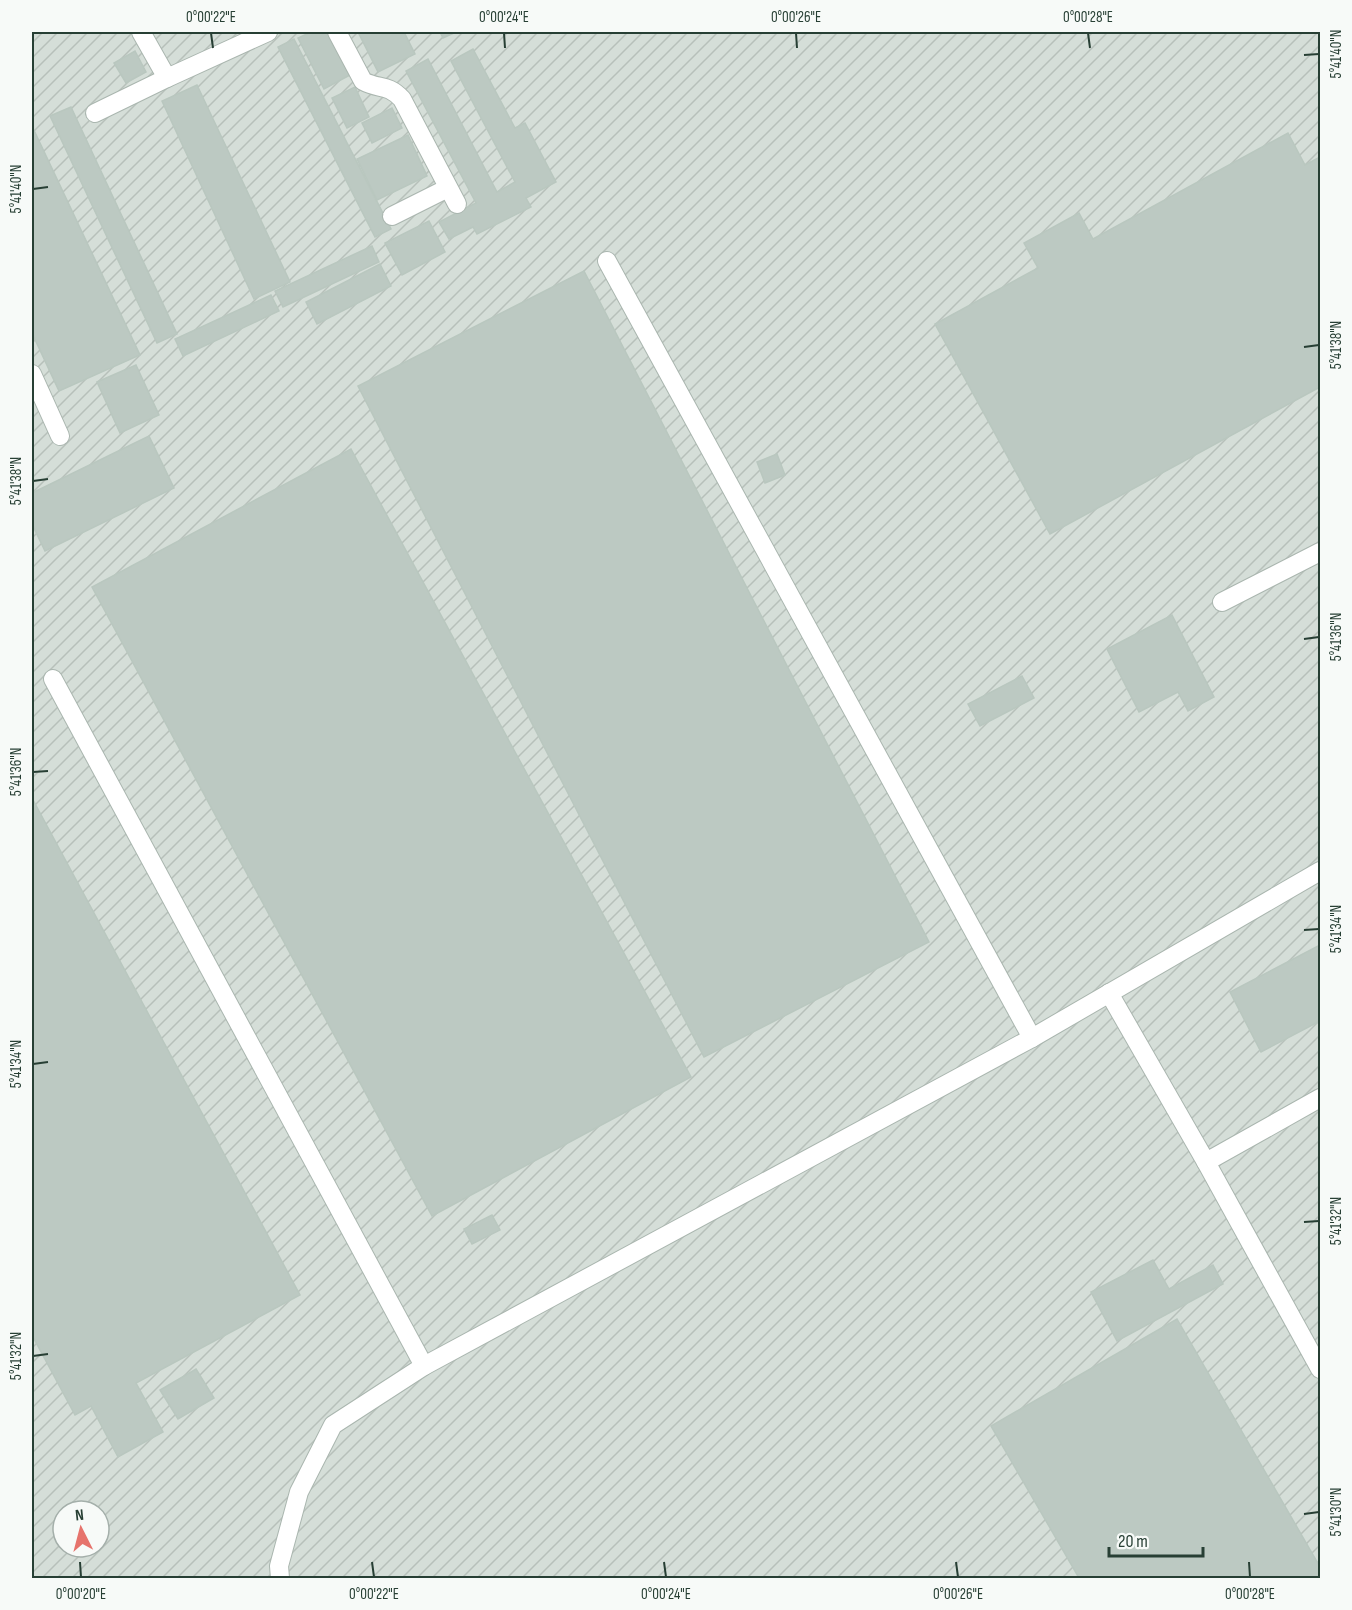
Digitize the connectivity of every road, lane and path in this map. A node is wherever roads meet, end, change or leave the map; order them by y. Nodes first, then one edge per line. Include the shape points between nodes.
1 (141, 32) edge
2 (268, 32) edge
3 (336, 32) edge
4 (167, 78) junction
5 (94, 113) dead end
6 (392, 216) dead end
7 (607, 261) dead end
8 (32, 374) edge
9 (60, 436) dead end
10 (1320, 552) edge
11 (1222, 602) dead end
12 (53, 679) dead end
13 (1320, 871) edge
14 (1109, 993) junction
15 (1032, 1038) junction
16 (1320, 1098) edge
17 (1206, 1162) junction
18 (424, 1366) junction
19 (1320, 1369) edge
20 (280, 1578) edge

1 - 4 street
2 - 4 street
3 - 6 street via 363,81 395,91 402,99 453,196
4 - 5 street
7 - 15 street
8 - 9 street
10 - 11 street
12 - 18 street
13 - 14 street
14 - 15 street
14 - 17 street
15 - 18 street
16 - 17 street
17 - 19 street
18 - 20 street via 333,1425 299,1492 279,1566

